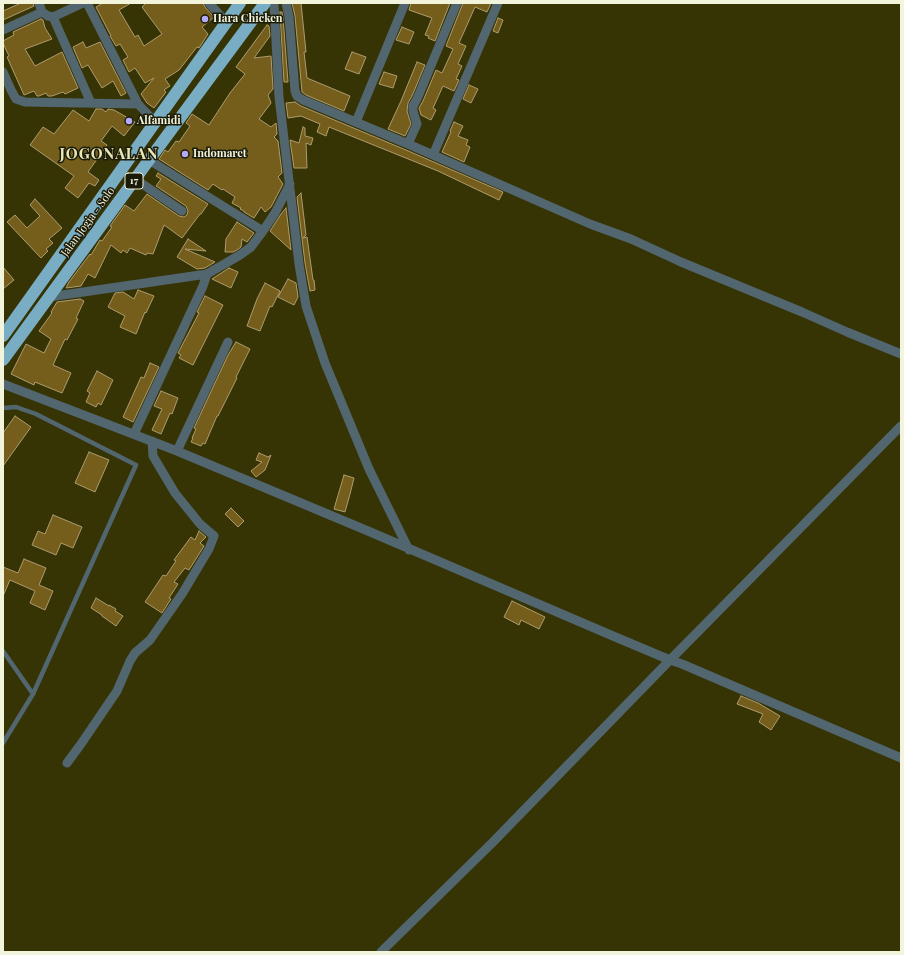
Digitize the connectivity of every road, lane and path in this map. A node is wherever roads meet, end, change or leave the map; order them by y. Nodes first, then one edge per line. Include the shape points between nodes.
1 (38, 3) edge
2 (83, 3) edge
3 (87, 3) edge
4 (209, 3) edge
5 (240, 3) edge
6 (265, 3) edge
7 (274, 3) edge
8 (286, 3) edge
9 (405, 3) edge
10 (457, 3) edge
11 (498, 3) edge
12 (42, 12) junction
13 (53, 17) junction
14 (226, 22) junction
15 (3, 30) edge
16 (3, 72) edge
17 (279, 96) junction
18 (297, 96) junction
19 (91, 103) junction
20 (138, 104) junction
21 (155, 122) junction
22 (356, 122) junction
23 (408, 144) junction
24 (433, 155) junction
25 (149, 160) junction
26 (135, 179) junction
27 (290, 184) junction
28 (182, 211) dead end
29 (263, 231) junction
30 (207, 274) junction
31 (49, 297) junction
32 (3, 336) edge
33 (228, 342) dead end
34 (901, 354) edge
35 (3, 360) edge
36 (3, 384) edge
37 (3, 408) edge
38 (901, 426) edge
39 (134, 434) junction
40 (152, 441) junction
41 (177, 451) junction
42 (409, 550) junction
43 (3, 651) edge
44 (670, 660) junction
45 (33, 694) junction
46 (3, 743) edge
47 (901, 758) edge
48 (67, 763) dead end
49 (381, 952) edge

1 - 12 street
2 - 13 street
3 - 20 street
4 - 14 street
5 - 14 highway, Jalan Jogja - Solo / 17
6 - 25 highway, Jalan Jogja - Solo / 17
7 - 17 street
8 - 18 street
9 - 22 street
10 - 23 street via 413,106 417,124
11 - 24 street
12 - 13 street
12 - 15 street
13 - 19 street
14 - 21 highway, Jalan Jogja - Solo / 17
16 - 19 street via 16,99 25,102
17 - 18 street
17 - 27 street
18 - 22 street
19 - 20 street
20 - 21 street
21 - 32 highway, Jalan Jogja - Solo / 17
22 - 23 street
23 - 24 street
24 - 34 street
25 - 26 highway, Jalan Jogja - Solo / 17
25 - 29 street
26 - 28 street
26 - 31 highway, Jalan Jogja - Solo / 17
27 - 29 street
27 - 42 street via 306,306 325,363 369,470
29 - 30 street via 251,247
30 - 31 street
30 - 39 street
31 - 35 highway, Jalan Jogja - Solo / 17
33 - 41 street
36 - 39 street
37 - 45 lane via 16,407 36,414 136,465
38 - 44 street
39 - 40 street
40 - 41 street
40 - 48 street via 153,456 175,493 200,524 214,536 182,594 150,640 135,652 117,691
41 - 42 street
42 - 44 street
43 - 45 lane
44 - 47 street
44 - 49 street via 492,843
45 - 46 lane

